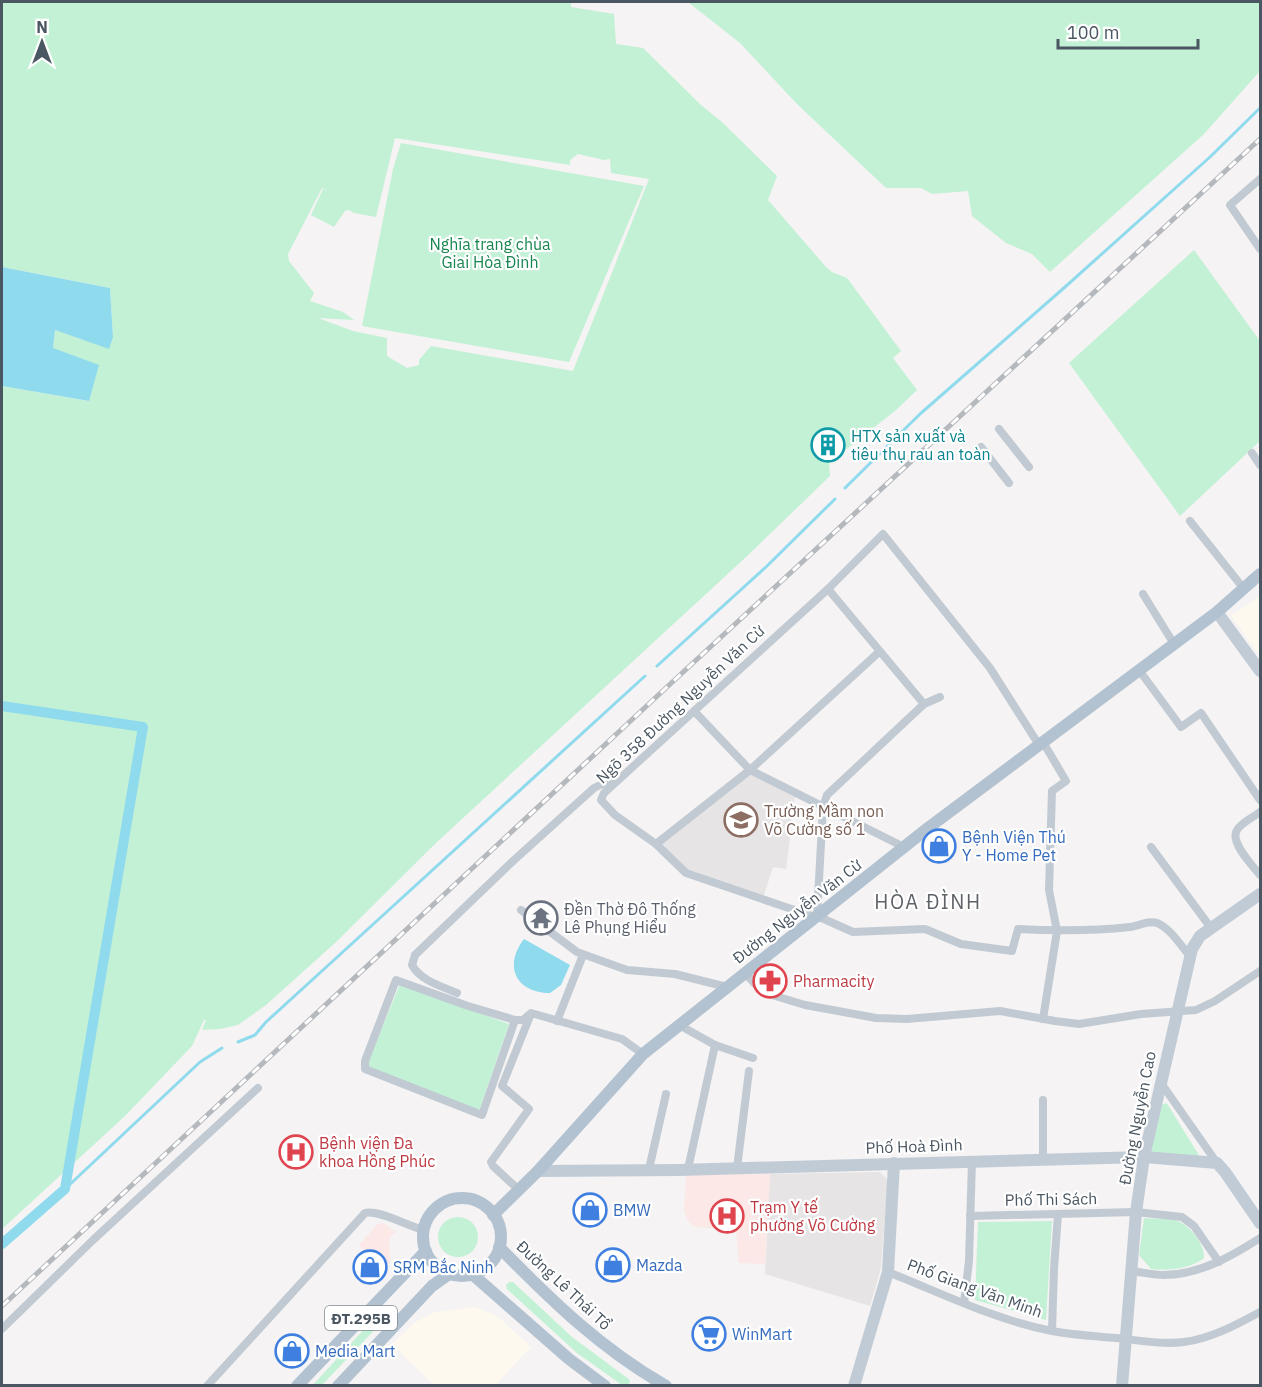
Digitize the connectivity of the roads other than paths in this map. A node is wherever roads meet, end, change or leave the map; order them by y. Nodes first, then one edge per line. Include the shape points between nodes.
1 (1260, 179) edge
2 (1260, 249) edge
3 (999, 429) dead end
4 (981, 447) dead end
5 (1252, 453) dead end
6 (1260, 465) edge
7 (1029, 467) dead end
8 (1009, 483) dead end
9 (1190, 521) dead end
10 (1260, 574) edge
11 (828, 589) junction
12 (1244, 589) junction
13 (1143, 594) dead end
14 (1217, 612) junction
15 (1174, 644) junction
16 (879, 651) junction
17 (1139, 670) junction
18 (1260, 671) edge
19 (940, 697) dead end
20 (924, 704) junction
21 (695, 711) junction
22 (1041, 744) junction
23 (750, 770) junction
24 (624, 774) junction
25 (1260, 800) edge
26 (823, 807) junction
27 (1260, 812) edge
28 (656, 844) junction
29 (904, 847) junction
30 (1151, 847) dead end
31 (1260, 875) edge
32 (1260, 894) edge
33 (521, 910) dead end
34 (816, 916) junction
35 (1211, 928) junction
36 (1057, 931) junction
37 (584, 955) junction
38 (1190, 956) junction
39 (1260, 971) edge
40 (745, 973) junction
41 (727, 987) junction
42 (457, 993) dead end
43 (1176, 1011) junction
44 (531, 1013) junction
45 (1043, 1019) junction
46 (515, 1020) junction
47 (557, 1021) junction
48 (679, 1025) junction
49 (715, 1045) junction
50 (643, 1053) junction
51 (753, 1058) dead end
52 (749, 1071) dead end
53 (1161, 1083) junction
54 (258, 1088) dead end
55 (666, 1094) dead end
56 (1043, 1100) dead end
57 (1144, 1157) junction
58 (1044, 1159) junction
59 (972, 1161) junction
60 (894, 1163) junction
61 (1217, 1163) junction
62 (737, 1168) junction
63 (688, 1169) junction
64 (650, 1170) junction
65 (538, 1171) junction
66 (519, 1190) junction
67 (1136, 1212) junction
68 (1058, 1214) junction
69 (493, 1215) junction
70 (970, 1216) junction
71 (1260, 1223) edge
72 (423, 1230) junction
73 (1260, 1238) edge
74 (499, 1247) junction
75 (426, 1251) junction
76 (1219, 1262) junction
77 (1131, 1271) junction
78 (888, 1272) junction
79 (449, 1274) junction
80 (472, 1274) junction
81 (964, 1303) junction
82 (1260, 1312) edge
83 (2, 1329) edge
84 (1052, 1331) junction
85 (1125, 1339) junction
86 (647, 1374) junction
87 (207, 1386) edge
88 (297, 1386) edge
89 (338, 1386) edge
90 (605, 1386) edge
91 (640, 1386) edge
92 (666, 1386) edge
93 (854, 1386) edge
94 (1122, 1386) edge

1 - 2 street via 1230,205
3 - 7 street
4 - 8 street
5 - 6 street
9 - 12 street
10 - 12 main road, Đường Nguyễn Văn Cừ
11 - 16 street
11 - 21 street, Ngõ 358 Đường Nguyễn Văn Cừ
11 - 22 street, Ngõ 358 Đường Nguyễn Văn Cừ via 883,534 990,668
12 - 14 main road, Đường Nguyễn Văn Cừ
13 - 15 street
14 - 15 main road, Đường Nguyễn Văn Cừ
14 - 18 street
15 - 17 main road, Đường Nguyễn Văn Cừ
16 - 20 street
16 - 23 street
17 - 22 main road, Đường Nguyễn Văn Cừ
17 - 25 street via 1181,727 1201,713
19 - 20 street
20 - 26 street via 827,795
21 - 23 street
21 - 24 street, Ngõ 358 Đường Nguyễn Văn Cừ
22 - 29 main road, Đường Nguyễn Văn Cừ
22 - 36 street via 1066,781 1052,791 1051,802 1049,890
23 - 26 street
23 - 28 street
24 - 28 street, Ngõ 358 Đường Nguyễn Văn Cừ via 604,793 601,802
24 - 42 street via 594,788 415,955 412,965 418,973
26 - 29 street
26 - 34 street
27 - 31 street via 1238,828 1235,837
28 - 34 street, Ngõ 358 Đường Nguyễn Văn Cừ via 686,873
29 - 34 main road, Đường Nguyễn Văn Cừ
30 - 35 street
32 - 35 street, Đường Nguyễn Cao
33 - 37 street
34 - 36 street, Ngõ 358 Đường Nguyễn Văn Cừ via 853,932 925,929 961,944 1006,951 1014,949 1018,929
34 - 40 main road, Đường Nguyễn Văn Cừ
35 - 38 street, Đường Nguyễn Cao via 1200,936
36 - 38 street via 1153,922 1171,934
36 - 45 street
37 - 41 street via 627,970 675,974
37 - 47 street
38 - 43 street, Đường Nguyễn Cao
39 - 43 street via 1206,1006
40 - 41 main road, Đường Nguyễn Văn Cừ
40 - 45 street via 772,995 876,1018 1000,1011
41 - 48 main road, Đường Nguyễn Văn Cừ
43 - 45 street via 1079,1024
43 - 53 street, Đường Nguyễn Cao
44 - 46 street via 523,1020
44 - 47 street
44 - 66 street via 502,1086 529,1110 491,1162
46 - 46 street via 396,980 365,1069 482,1115
47 - 50 street via 622,1039
48 - 49 street
48 - 50 main road, Đường Nguyễn Văn Cừ
49 - 51 street
49 - 63 street
50 - 65 main road, Đường Nguyễn Văn Cừ
52 - 62 street
53 - 57 street, Đường Nguyễn Cao
53 - 61 street
54 - 83 street
55 - 64 street
56 - 58 street
57 - 58 street, Phố Hoà Đình
57 - 61 street, Phố Hoà Đình
57 - 67 street, Đường Nguyễn Cao
58 - 59 street, Phố Hoà Đình
59 - 60 street, Phố Hoà Đình
59 - 70 street
60 - 62 street, Phố Hoà Đình
60 - 78 street
61 - 71 street
62 - 63 street, Phố Hoà Đình
63 - 64 street, Phố Hoà Đình
64 - 65 street, Phố Hoà Đình
65 - 66 main road, Đường Nguyễn Văn Cừ
66 - 69 main road, Đường Nguyễn Văn Cừ
67 - 68 street, Phố Thi Sách
67 - 76 street, Phố Thi Sách via 1182,1217 1194,1226
67 - 77 street, Đường Nguyễn Cao
68 - 70 street, Phố Thi Sách
68 - 84 street
69 - 72 main road via 474,1200 453,1200 434,1211
69 - 74 main road via 500,1231
70 - 81 street
72 - 75 main road
72 - 87 street via 376,1212 365,1213
73 - 76 street
74 - 80 main road via 489,1265
74 - 86 main road, Đường Lê Thái Tổ via 585,1331
75 - 79 main road via 435,1265
75 - 88 main road, ĐT.295B
76 - 77 street via 1165,1275
77 - 85 street, Đường Nguyễn Cao
78 - 81 street, Phố Giang Văn Minh
78 - 93 street
79 - 80 main road
79 - 89 main road, ĐT.295B via 432,1286
80 - 90 main road
81 - 84 street, Phố Giang Văn Minh
82 - 85 street, Phố Giang Văn Minh via 1189,1341
84 - 85 street, Phố Giang Văn Minh
85 - 94 street, Đường Nguyễn Cao
86 - 91 main road
86 - 92 main road, Đường Lê Thái Tổ

